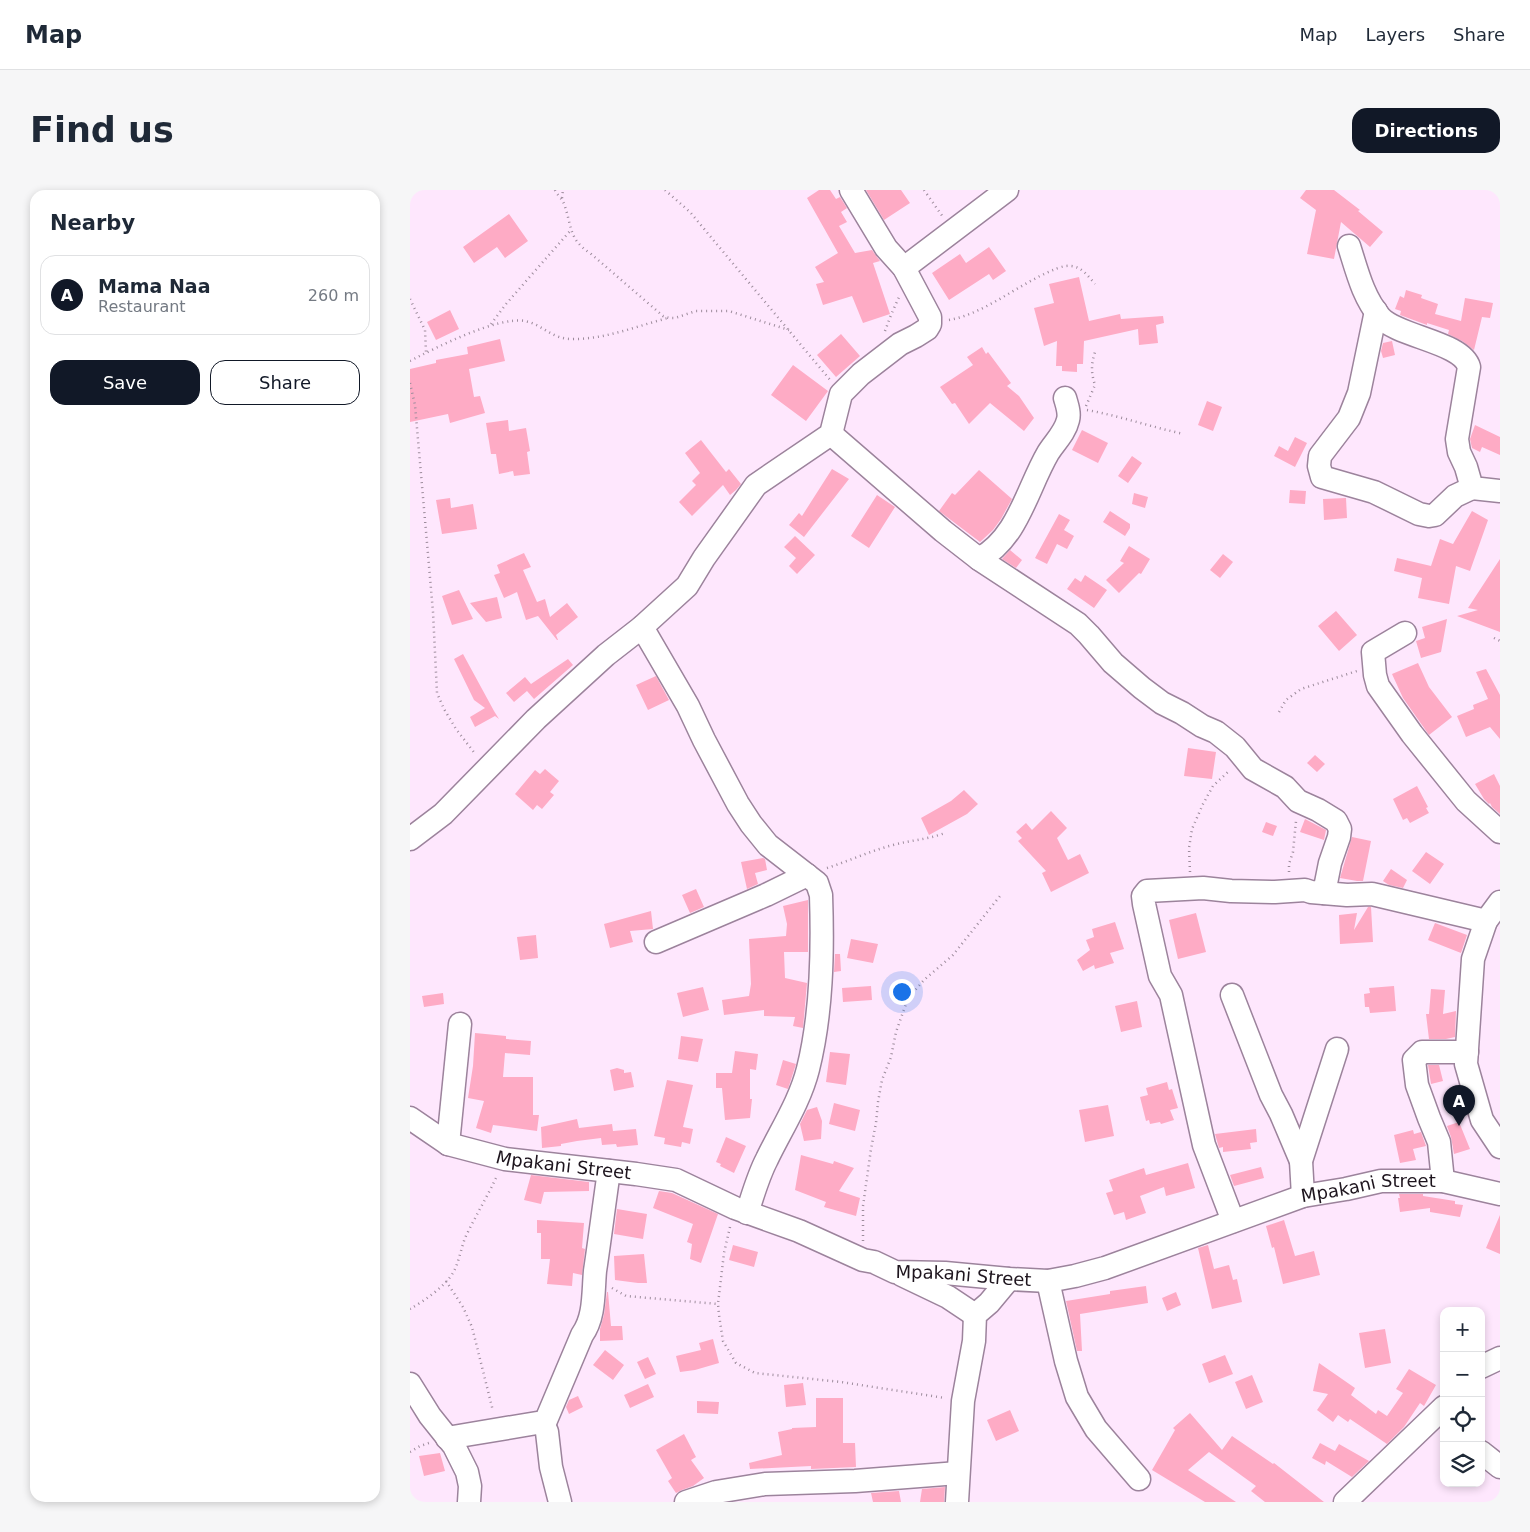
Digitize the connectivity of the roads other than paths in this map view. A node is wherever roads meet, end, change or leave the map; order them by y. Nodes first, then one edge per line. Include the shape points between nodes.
1 (850, 190) edge
2 (1007, 190) edge
3 (1349, 246) dead end
4 (906, 273) junction
5 (1376, 311) junction
6 (1064, 398) dead end
7 (831, 434) junction
8 (1472, 488) junction
9 (1500, 491) edge
10 (979, 559) junction
11 (642, 627) junction
12 (1405, 633) dead end
13 (1500, 832) edge
14 (410, 840) edge
15 (807, 875) junction
16 (1324, 893) junction
17 (1500, 902) edge
18 (1486, 920) junction
19 (656, 942) dead end
20 (1232, 995) dead end
21 (460, 1024) dead end
22 (1337, 1049) dead end
23 (1467, 1052) junction
24 (410, 1118) edge
25 (448, 1144) junction
26 (1500, 1147) edge
27 (1301, 1161) junction
28 (609, 1171) junction
29 (1443, 1181) junction
30 (1500, 1194) edge
31 (1303, 1196) junction
32 (741, 1210) junction
33 (1233, 1221) junction
34 (895, 1272) junction
35 (1009, 1279) junction
36 (1048, 1281) junction
37 (976, 1315) junction
38 (1500, 1358) edge
39 (1485, 1365) edge
40 (410, 1384) edge
41 (1440, 1415) edge
42 (544, 1425) junction
43 (447, 1438) junction
44 (1485, 1455) edge
45 (1500, 1467) edge
46 (958, 1473) junction
47 (1139, 1479) dead end
48 (1348, 1501) edge
49 (468, 1502) edge
50 (560, 1502) edge
51 (686, 1502) edge
52 (956, 1502) edge

1 - 4 street via 886,248
2 - 4 street via 953,231
3 - 5 street via 1365,295
4 - 7 street via 930,317 930,324 900,344 841,394
5 - 8 street via 1393,326 1458,353 1468,362 1457,439
5 - 8 street via 1359,393 1349,418 1320,456 1322,477 1374,492 1429,516 1435,515 1455,496
6 - 10 street via 1068,420 1015,522 988,554
7 - 10 street
7 - 11 street via 756,485 686,586
8 - 9 street
10 - 16 street via 1078,624 1113,663 1162,703 1216,732 1235,747 1253,769 1286,787 1298,801 1336,821 1339,837
11 - 14 street via 536,719 443,814
11 - 15 street via 751,824 768,845
12 - 13 street via 1373,652 1378,686 1466,801
15 - 19 street
15 - 32 street via 818,883 822,918 818,1012 808,1070
16 - 18 street via 1372,894
16 - 33 street via 1192,888 1155,889 1143,896 1160,976 1170,996 1204,1145
17 - 18 street
18 - 23 street via 1473,959
20 - 27 street via 1270,1096
21 - 25 street
22 - 27 street
23 - 26 street via 1466,1064 1482,1120
23 - 29 street via 1422,1052 1414,1060 1417,1085 1439,1142
24 - 25 street, Mpakani Street
25 - 28 street, Mpakani Street via 505,1159
27 - 31 street
28 - 32 street, Mpakani Street via 676,1180
28 - 42 street via 588,1327
29 - 30 street, Mpakani Street
29 - 31 street, Mpakani Street via 1381,1181
31 - 33 street, Mpakani Street
32 - 34 street, Mpakani Street
33 - 36 street, Mpakani Street via 1105,1268
34 - 35 street, Mpakani Street
34 - 37 street via 948,1297
35 - 36 street, Mpakani Street
35 - 37 street
36 - 47 street via 1077,1397 1096,1429
37 - 46 street via 963,1400
38 - 39 street
40 - 43 street
41 - 48 street
42 - 43 street via 537,1423
42 - 50 street
43 - 49 street via 467,1472 470,1486
44 - 45 street
46 - 51 street via 765,1484 716,1492
46 - 52 street

